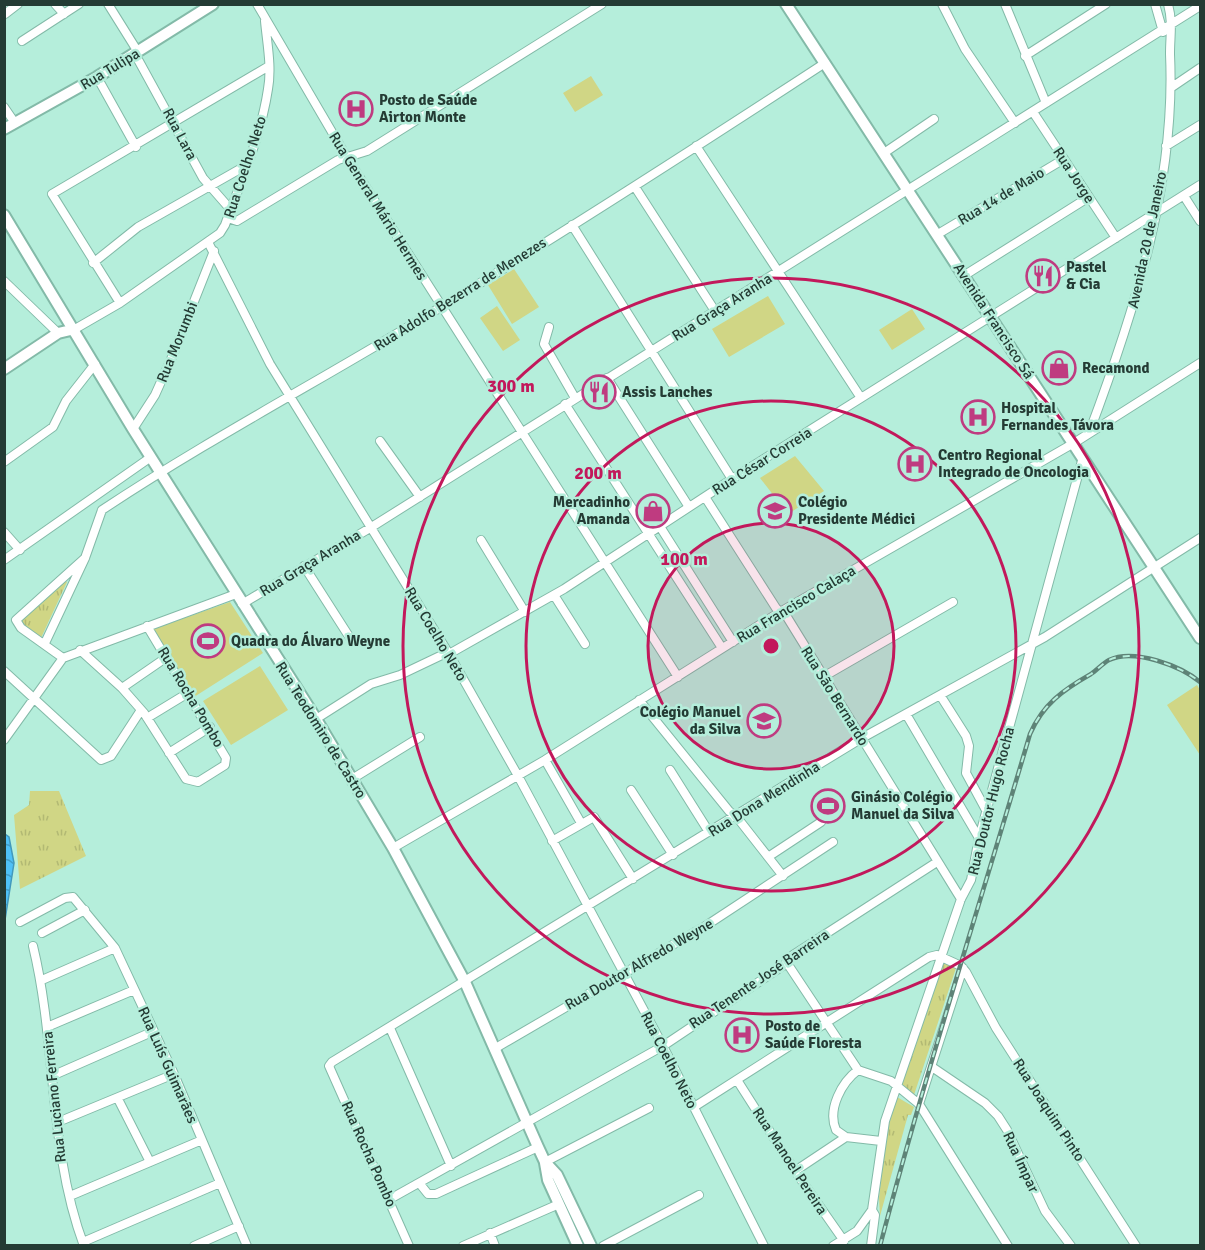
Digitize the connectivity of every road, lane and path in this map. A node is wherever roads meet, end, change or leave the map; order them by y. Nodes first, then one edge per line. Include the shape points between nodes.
1 (18, 4) edge
2 (55, 4) edge
3 (79, 4) edge
4 (108, 4) edge
5 (213, 4) edge
6 (257, 4) edge
7 (602, 4) edge
8 (786, 4) edge
9 (942, 4) edge
10 (1106, 4) edge
11 (1155, 4) edge
12 (1168, 4) edge
13 (1006, 5) edge
14 (1200, 6) edge
15 (5, 14) edge
16 (64, 14) junction
17 (264, 16) junction
18 (1173, 22) junction
19 (1161, 29) junction
20 (1170, 40) junction
21 (22, 42) dead end
22 (137, 53) junction
23 (1025, 56) junction
24 (825, 63) junction
25 (269, 66) junction
26 (1200, 68) edge
27 (98, 78) junction
28 (1172, 87) junction
29 (1046, 103) junction
30 (4, 107) edge
31 (1033, 112) junction
32 (934, 119) dead end
33 (15, 123) junction
34 (173, 123) junction
35 (1015, 123) junction
36 (1200, 124) edge
37 (4, 129) edge
38 (696, 146) junction
39 (1166, 146) junction
40 (136, 147) junction
41 (884, 153) junction
42 (346, 156) junction
43 (1064, 159) junction
44 (247, 165) junction
45 (1200, 185) edge
46 (210, 186) junction
47 (635, 187) junction
48 (909, 190) junction
49 (1184, 196) junction
50 (1089, 197) junction
51 (231, 210) junction
52 (1156, 212) junction
53 (4, 215) edge
54 (228, 218) junction
55 (1200, 221) edge
56 (572, 225) junction
57 (938, 234) junction
58 (1116, 238) junction
59 (208, 242) junction
60 (214, 251) junction
61 (93, 262) junction
62 (779, 271) junction
63 (965, 275) junction
64 (4, 280) edge
65 (120, 303) junction
66 (442, 307) junction
67 (714, 311) junction
68 (991, 316) junction
69 (549, 327) dead end
70 (75, 329) junction
71 (58, 333) junction
72 (651, 352) junction
73 (1200, 363) edge
74 (95, 364) junction
75 (4, 369) edge
76 (607, 378) junction
77 (290, 398) junction
78 (575, 398) junction
79 (861, 398) junction
80 (565, 404) junction
81 (133, 429) junction
82 (522, 432) junction
83 (1089, 433) junction
84 (380, 441) dead end
85 (1074, 443) junction
86 (151, 457) junction
87 (1083, 458) junction
88 (4, 462) edge
89 (160, 471) junction
90 (732, 479) junction
91 (420, 497) junction
92 (705, 497) junction
93 (94, 499) junction
94 (688, 507) junction
95 (102, 510) junction
96 (659, 525) junction
97 (370, 528) junction
98 (4, 532) edge
99 (648, 533) junction
100 (1200, 538) edge
101 (481, 540) dead end
102 (20, 550) junction
103 (85, 558) junction
104 (4, 560) edge
105 (604, 562) junction
106 (304, 566) junction
107 (1155, 568) junction
108 (236, 594) junction
109 (554, 595) junction
110 (953, 602) dead end
111 (242, 604) junction
112 (525, 612) junction
113 (780, 612) junction
114 (147, 626) junction
115 (350, 638) dead end
116 (1200, 638) edge
117 (733, 642) junction
118 (45, 643) junction
119 (1033, 643) junction
120 (585, 644) dead end
121 (722, 648) junction
122 (80, 650) junction
123 (449, 654) junction
124 (167, 657) junction
125 (63, 658) junction
126 (4, 671) edge
127 (824, 677) junction
128 (678, 678) junction
129 (122, 688) junction
130 (188, 693) junction
131 (940, 694) junction
132 (34, 699) junction
133 (639, 700) junction
134 (141, 710) junction
135 (906, 714) junction
136 (147, 718) junction
137 (316, 719) junction
138 (210, 726) junction
139 (420, 737) dead end
140 (862, 738) junction
141 (4, 740) edge
142 (169, 753) junction
143 (545, 759) junction
144 (670, 770) dead end
145 (517, 774) junction
146 (352, 779) junction
147 (631, 790) dead end
148 (987, 810) junction
149 (736, 816) junction
150 (820, 822) dead end
151 (581, 823) junction
152 (710, 832) junction
153 (979, 838) junction
154 (552, 841) junction
155 (833, 842) dead end
156 (393, 848) junction
157 (673, 855) junction
158 (768, 857) junction
159 (937, 861) junction
160 (783, 876) junction
161 (633, 879) junction
162 (961, 899) junction
163 (589, 906) junction
164 (85, 910) junction
165 (20, 922) dead end
166 (42, 933) dead end
167 (33, 946) dead end
168 (115, 948) junction
169 (943, 957) junction
170 (787, 963) junction
171 (965, 970) junction
172 (624, 974) junction
173 (42, 980) junction
174 (465, 982) junction
175 (134, 990) junction
176 (826, 1022) junction
177 (47, 1027) junction
178 (390, 1028) junction
179 (154, 1031) junction
180 (663, 1046) junction
181 (494, 1049) junction
182 (330, 1064) joint
183 (932, 1066) junction
184 (858, 1070) junction
185 (174, 1074) junction
186 (54, 1075) junction
187 (737, 1080) junction
188 (896, 1084) junction
189 (118, 1099) junction
190 (919, 1104) junction
191 (694, 1107) junction
192 (650, 1108) dead end
193 (58, 1122) junction
194 (527, 1123) junction
195 (846, 1137) junction
196 (202, 1140) junction
197 (881, 1141) junction
198 (538, 1147) junction
199 (150, 1162) junction
200 (545, 1162) junction
201 (451, 1166) junction
202 (795, 1171) junction
203 (220, 1183) junction
204 (420, 1184) junction
205 (699, 1195) dead end
206 (70, 1196) junction
207 (390, 1199) junction
208 (559, 1204) junction
209 (872, 1210) junction
210 (238, 1226) junction
211 (490, 1233) junction
212 (844, 1241) junction
213 (83, 1244) edge
214 (194, 1245) edge
215 (247, 1245) edge
216 (409, 1245) edge
217 (463, 1245) edge
218 (495, 1245) edge
219 (578, 1245) edge
220 (591, 1245) edge
221 (603, 1245) edge
222 (764, 1245) edge
223 (833, 1245) edge
224 (872, 1245) edge
225 (1008, 1245) edge
226 (1071, 1245) edge
227 (1136, 1245) edge

1 - 15 street
2 - 16 street
3 - 16 street
4 - 22 street, Rua Lara
5 - 22 street, Rua Tulipa
6 - 17 street, Rua General Mário Hermes
7 - 42 street via 367,151
8 - 24 street, Avenida Francisco Sá
9 - 35 street via 965,49
10 - 23 street
11 - 19 street
12 - 18 street, Avenida 20 de Janeiro
13 - 23 street
14 - 18 street, Rua Graça Aranha
16 - 21 street
17 - 25 street, Rua Coelho Neto
17 - 42 street, Rua General Mário Hermes
18 - 19 street, Rua Graça Aranha
18 - 20 street, Avenida 20 de Janeiro
19 - 20 street
19 - 29 street, Rua Graça Aranha
20 - 28 street, Avenida 20 de Janeiro
22 - 27 street, Rua Tulipa
22 - 34 street, Rua Lara
23 - 29 street
24 - 38 street, Rua Adolfo Bezerra de Menezes
24 - 41 street, Avenida Francisco Sá
25 - 34 street
25 - 44 street, Rua Coelho Neto via 268,89
26 - 28 street
27 - 33 street, Rua Tulipa
27 - 40 street
28 - 39 street, Avenida 20 de Janeiro
29 - 31 street, Rua Graça Aranha
30 - 33 street
31 - 35 street, Rua Graça Aranha
31 - 43 street, Rua Jorge
32 - 41 street
33 - 37 street, Rua Tulipa
34 - 40 street
34 - 46 street, Rua Lara
35 - 48 street, Rua Graça Aranha
36 - 39 street
38 - 47 street, Rua Adolfo Bezerra de Menezes
38 - 62 street
39 - 52 street, Avenida 20 de Janeiro
40 - 61 street via 52,194
41 - 48 street, Avenida Francisco Sá
42 - 54 street via 237,221
42 - 66 street, Rua General Mário Hermes
43 - 50 street, Rua Jorge
43 - 57 street, Rua 14 de Maio
44 - 46 street
44 - 51 street, Rua Coelho Neto
45 - 49 street, Rua César Correia
46 - 51 street, Rua Lara
46 - 61 street via 138,227
47 - 56 street, Rua Adolfo Bezerra de Menezes
47 - 67 street
48 - 57 street, Avenida Francisco Sá
48 - 62 street, Rua Graça Aranha
49 - 52 street, Rua César Correia
49 - 55 street
50 - 58 street, Rua Jorge
50 - 63 street
51 - 54 street, Rua Coelho Neto
52 - 58 street, Rua César Correia
52 - 83 street, Avenida 20 de Janeiro via 1126,333
53 - 70 street, Rua Teodomiro de Castro
54 - 59 street, Rua Coelho Neto via 220,233
56 - 66 street, Rua Adolfo Bezerra de Menezes
56 - 72 street
57 - 63 street, Avenida Francisco Sá
58 - 68 street, Rua César Correia
59 - 60 street, Rua Coelho Neto
59 - 65 street
60 - 77 street, Rua Coelho Neto
60 - 81 street, Rua Morumbi via 172,357
61 - 65 street
62 - 67 street, Rua Graça Aranha
62 - 79 street
63 - 68 street, Avenida Francisco Sá
64 - 71 street
65 - 70 street
66 - 77 street, Rua Adolfo Bezerra de Menezes
66 - 82 street, Rua General Mário Hermes
67 - 72 street, Rua Graça Aranha
68 - 79 street, Rua César Correia
68 - 85 street, Avenida Francisco Sá
69 - 78 street via 544,344
70 - 71 street
70 - 74 street, Rua Teodomiro de Castro
71 - 75 street
72 - 76 street, Rua Graça Aranha
72 - 90 street
73 - 83 street, Rua Francisco Calaça
74 - 81 street, Rua Teodomiro de Castro
74 - 88 street via 66,401 53,427
76 - 78 street, Rua Graça Aranha
76 - 94 street
77 - 89 street, Rua Adolfo Bezerra de Menezes
77 - 97 street, Rua Coelho Neto
78 - 80 street, Rua Graça Aranha
79 - 90 street, Rua César Correia
80 - 82 street, Rua Graça Aranha
80 - 99 street
81 - 86 street, Rua Teodomiro de Castro
82 - 91 street, Rua Graça Aranha
82 - 105 street, Rua General Mário Hermes
83 - 85 street, Rua Francisco Calaça
84 - 91 street
85 - 87 street, Avenida Francisco Sá
85 - 113 street, Rua Francisco Calaça
86 - 89 street, Rua Teodomiro de Castro
86 - 93 street
87 - 107 street, Avenida Francisco Sá
87 - 119 street, Rua Doutor Hugo Rocha
89 - 95 street, Rua Adolfo Bezerra de Menezes
89 - 108 street, Rua Teodomiro de Castro
90 - 92 street, Rua César Correia
91 - 97 street, Rua Graça Aranha
92 - 94 street, Rua César Correia
92 - 113 street, Rua São Bernardo
93 - 95 street
93 - 102 street
94 - 96 street, Rua César Correia
95 - 103 street
96 - 99 street, Rua César Correia
96 - 117 street
97 - 106 street, Rua Graça Aranha
97 - 123 street, Rua Coelho Neto
98 - 102 street
99 - 105 street, Rua César Correia
99 - 121 street
100 - 107 street, Rua Dona Mendinha
101 - 112 street
102 - 104 street
103 - 118 street
103 - 118 street via 16,620 21,628
105 - 109 street, Rua César Correia
105 - 128 street, Rua General Mário Hermes
106 - 111 street, Rua Graça Aranha
106 - 115 street
107 - 116 street, Avenida Francisco Sá
107 - 119 street, Rua Dona Mendinha
108 - 111 street, Rua Teodomiro de Castro
108 - 114 street
109 - 112 street, Rua César Correia
109 - 120 street
110 - 127 street
111 - 137 street, Rua Teodomiro de Castro
112 - 123 street, Rua César Correia
113 - 117 street, Rua Francisco Calaça
113 - 127 street, Rua São Bernardo
114 - 122 street
114 - 124 street, Rua Rocha Pombo
117 - 121 street, Rua Francisco Calaça
118 - 125 street
119 - 131 street, Rua Dona Mendinha
119 - 148 street, Rua Doutor Hugo Rocha
121 - 128 street, Rua Francisco Calaça
122 - 125 street
122 - 129 street
123 - 137 street, Rua César Correia via 371,684
123 - 145 street, Rua Coelho Neto
124 - 129 street
124 - 130 street, Rua Rocha Pombo
125 - 132 street
126 - 132 street
127 - 140 street, Rua São Bernardo
128 - 133 street, Rua Francisco Calaça
129 - 134 street
130 - 136 street
130 - 138 street, Rua Rocha Pombo
131 - 135 street, Rua Dona Mendinha
131 - 148 street via 966,736 966,773
132 - 134 street via 101,760 111,756
132 - 141 street
133 - 143 street, Rua Francisco Calaça
133 - 149 street
134 - 136 street
135 - 140 street, Rua Dona Mendinha
135 - 153 street
136 - 142 street
137 - 146 street, Rua Teodomiro de Castro
138 - 142 street
138 - 142 street, Rua Rocha Pombo via 227,761 198,782 188,781
139 - 146 street
140 - 149 street, Rua Dona Mendinha
140 - 159 street, Rua São Bernardo
143 - 145 street, Rua Francisco Calaça
143 - 151 street
144 - 152 street
145 - 154 street, Rua Coelho Neto
145 - 156 street, Rua Francisco Calaça
146 - 156 street, Rua Teodomiro de Castro
147 - 157 street
148 - 153 street, Rua Doutor Hugo Rocha
149 - 152 street, Rua Dona Mendinha
149 - 158 street
150 - 158 street
151 - 154 street
151 - 161 street via 595,818
152 - 157 street, Rua Dona Mendinha
153 - 162 street, Rua Doutor Hugo Rocha via 971,880
154 - 163 street, Rua Coelho Neto
155 - 160 street, Rua Doutor Alfredo Weyne
156 - 174 street, Rua Teodomiro de Castro
157 - 161 street, Rua Dona Mendinha
158 - 160 street
159 - 162 street, Rua São Bernardo
159 - 170 street, Rua Tenente José Barreira
160 - 172 street, Rua Doutor Alfredo Weyne
161 - 163 street, Rua Dona Mendinha
162 - 169 street, Rua Doutor Hugo Rocha
163 - 172 street, Rua Coelho Neto
163 - 174 street, Rua Dona Mendinha
164 - 165 street, Rua Luís Guimarães via 70,896
164 - 166 street
164 - 168 street, Rua Luís Guimarães
167 - 173 street, Rua Luciano Ferreira
168 - 173 street
168 - 175 street, Rua Luís Guimarães
169 - 171 street
169 - 176 street via 929,957
169 - 188 street, Rua Doutor Hugo Rocha
170 - 176 street
170 - 180 street, Rua Tenente José Barreira
171 - 183 street
171 - 227 street, Rua Joaquim Pinto via 996,1029
172 - 180 street, Rua Coelho Neto
172 - 181 street, Rua Doutor Alfredo Weyne
173 - 177 street, Rua Luciano Ferreira
174 - 178 street, Rua Dona Mendinha
174 - 181 street, Rua Teodomiro de Castro
175 - 177 street
175 - 179 street, Rua Luís Guimarães
176 - 184 street
176 - 187 street
177 - 186 street, Rua Luciano Ferreira
178 - 182 street, Rua Dona Mendinha
178 - 201 street
179 - 185 street, Rua Luís Guimarães
179 - 186 street
180 - 191 street, Rua Coelho Neto
180 - 194 street, Rua Tenente José Barreira
181 - 194 street, Rua Teodomiro de Castro
182 - 207 street, Rua Rocha Pombo
183 - 190 street
183 - 226 street, Rua Ímpar via 998,1116 1045,1211
184 - 188 street
184 - 195 street via 841,1086 833,1116 836,1130
185 - 189 street
185 - 196 street, Rua Luís Guimarães
186 - 193 street, Rua Luciano Ferreira
187 - 191 street
187 - 202 street, Rua Manoel Pereira
188 - 190 street
188 - 197 street, Rua Doutor Hugo Rocha
189 - 193 street
189 - 199 street
190 - 225 street
191 - 222 street, Rua Coelho Neto
192 - 200 street
193 - 206 street, Rua Luciano Ferreira via 62,1172
194 - 198 street, Rua Teodomiro de Castro
194 - 201 street, Rua Tenente José Barreira
195 - 197 street
195 - 202 street
196 - 199 street
196 - 203 street, Rua Luís Guimarães
197 - 209 street, Rua Doutor Hugo Rocha
198 - 200 street, Rua Teodomiro de Castro
198 - 204 street via 436,1194 428,1194
199 - 206 street
200 - 208 street
200 - 220 street via 557,1175
201 - 204 street, Rua Tenente José Barreira
202 - 212 street, Rua Manoel Pereira
203 - 210 street, Rua Luís Guimarães
203 - 213 street
204 - 207 street, Rua Tenente José Barreira
205 - 221 street
206 - 213 street, Rua Luciano Ferreira
207 - 216 street, Rua Rocha Pombo
208 - 211 street
208 - 219 street
209 - 212 street via 857,1232
209 - 224 street, Rua Doutor Hugo Rocha
210 - 214 street
210 - 215 street, Rua Luís Guimarães
211 - 217 street
211 - 218 street
212 - 223 street

